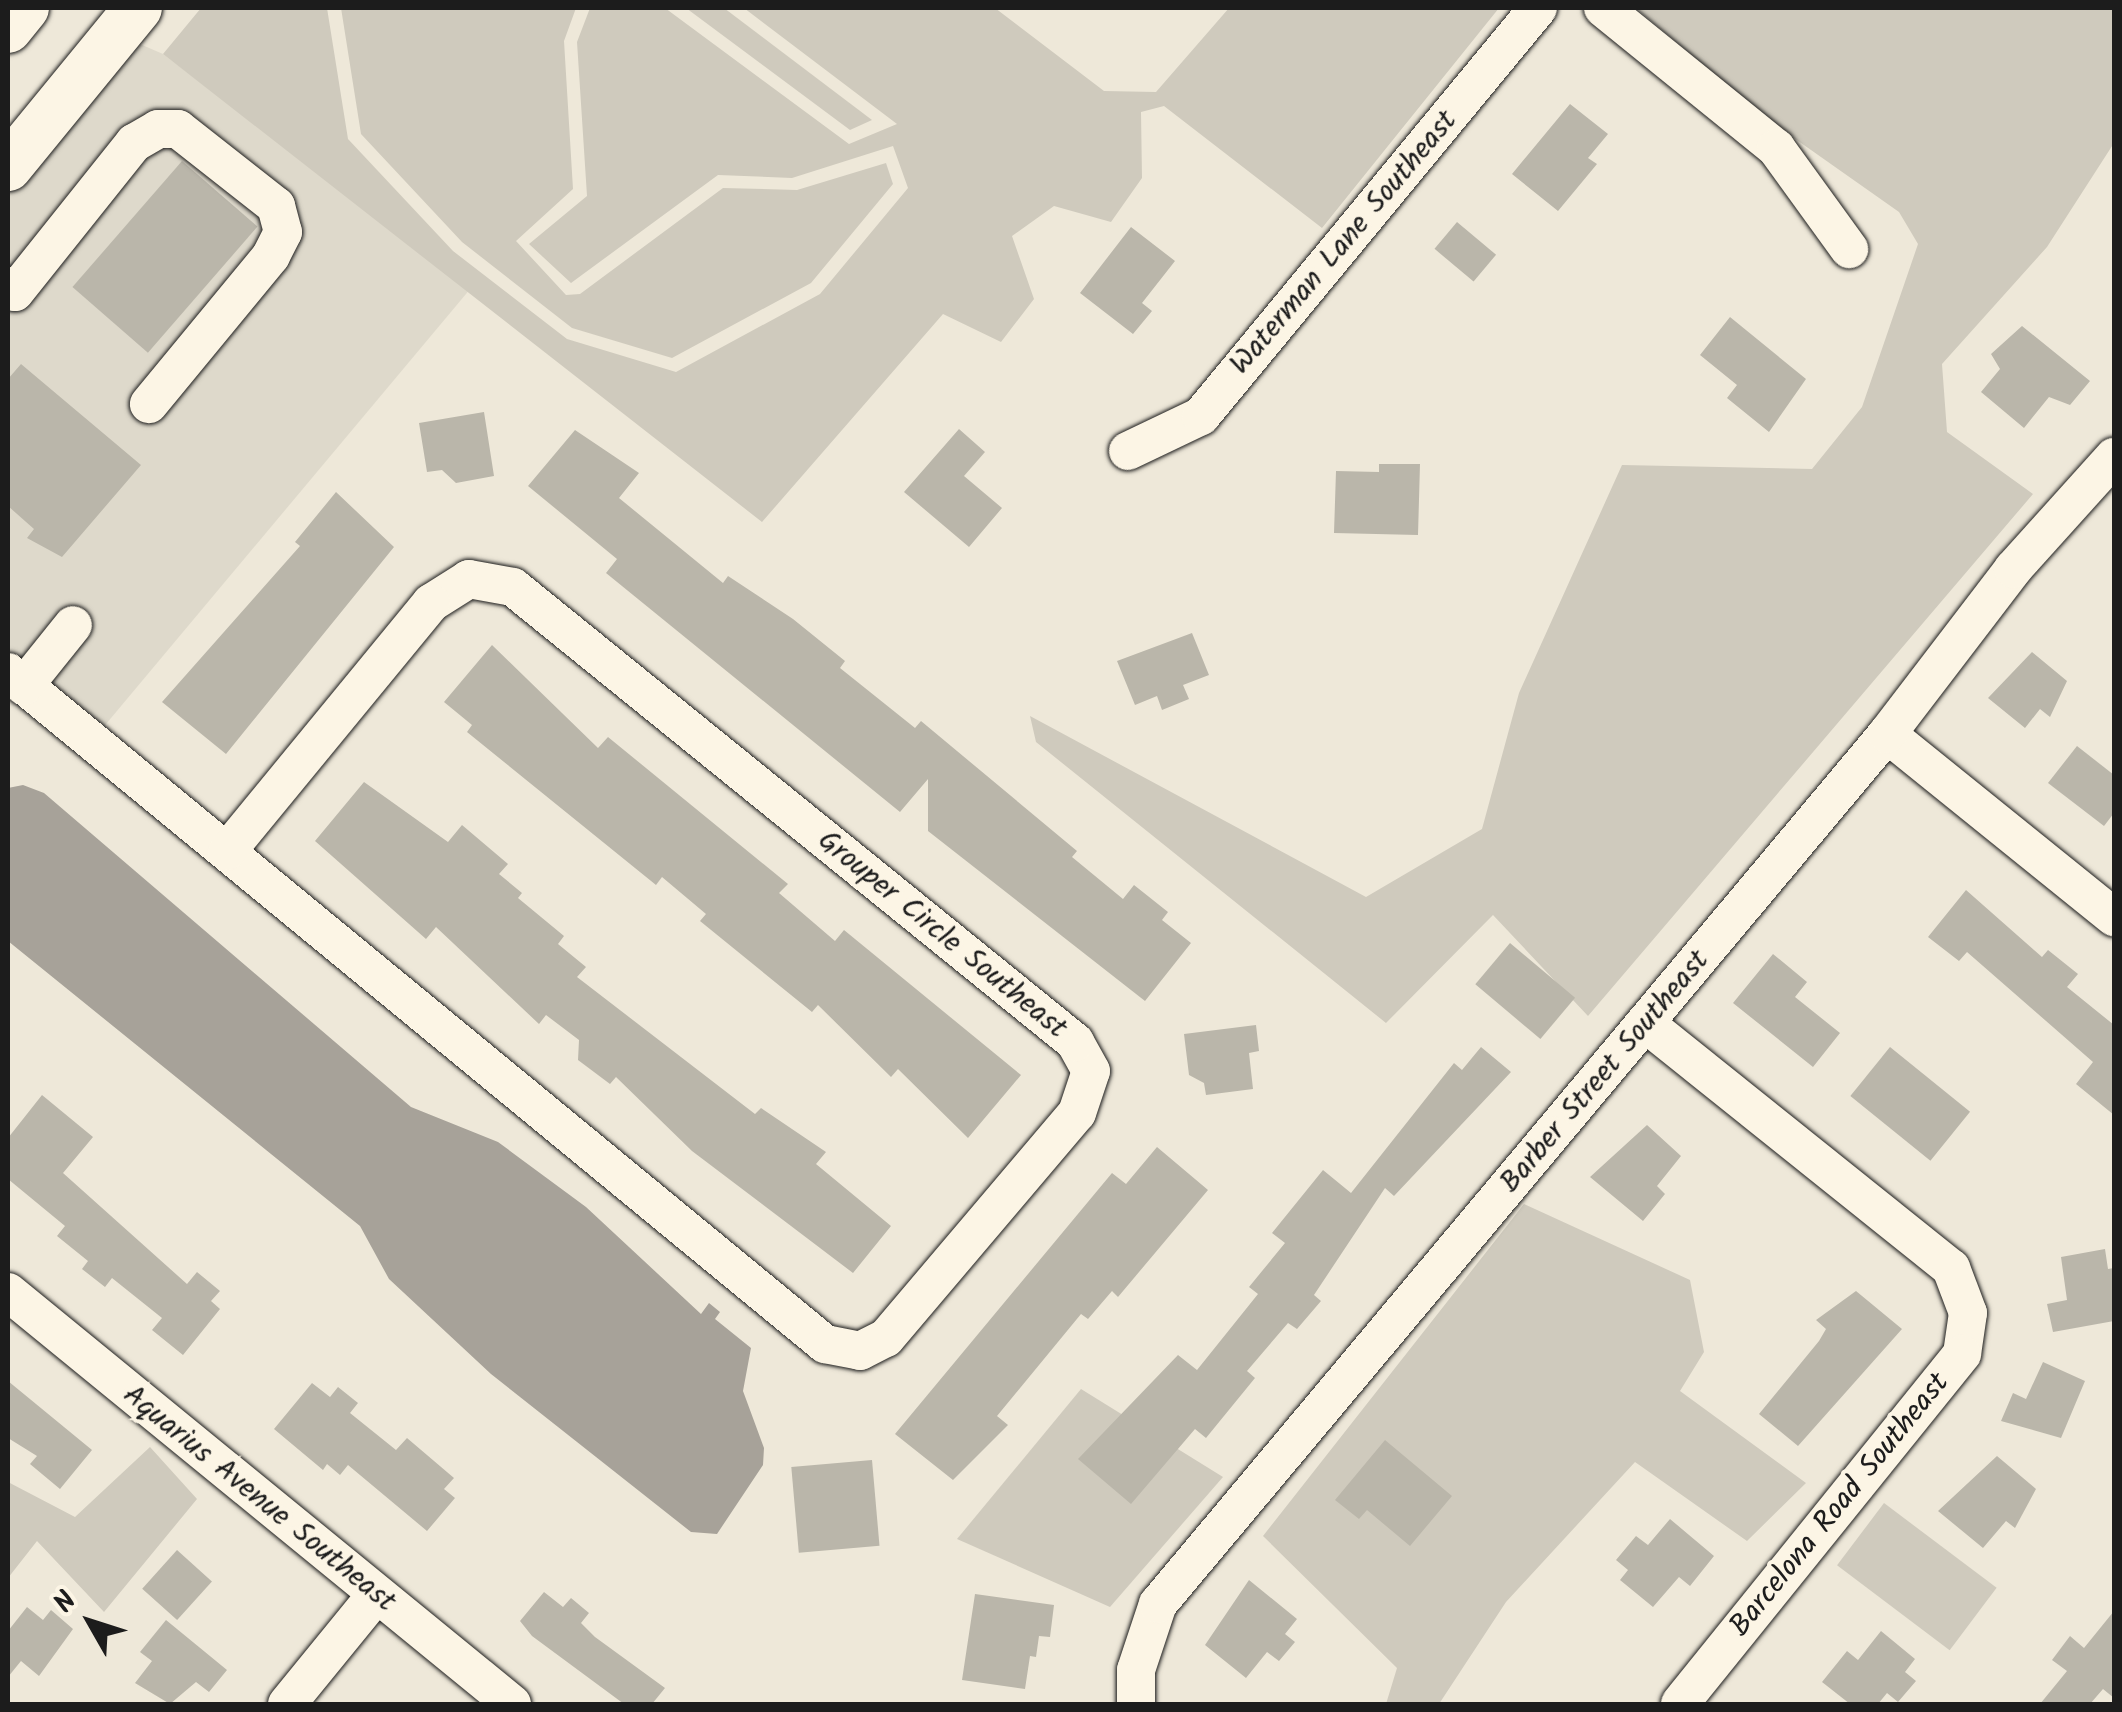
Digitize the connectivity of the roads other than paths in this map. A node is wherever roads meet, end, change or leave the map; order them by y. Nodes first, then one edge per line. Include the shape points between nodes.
1 (26, 8) edge
2 (104, 8) edge
3 (138, 8) edge
4 (1538, 8) edge
5 (1603, 8) edge
6 (8, 29) edge
7 (19, 153) edge
8 (1849, 249) dead end
9 (8, 286) edge
10 (149, 404) dead end
11 (1128, 451) dead end
12 (2114, 457) edge
13 (73, 625) dead end
14 (16, 679) edge
15 (1888, 734) junction
16 (227, 851) junction
17 (2114, 917) edge
18 (1645, 1024) junction
19 (8, 1292) edge
20 (376, 1595) junction
21 (288, 1704) edge
22 (512, 1704) edge
23 (1136, 1704) edge
24 (1680, 1704) edge

1 - 6 main road
2 - 7 main road via 48,78
3 - 7 main road
4 - 11 street, Waterman Lane Southeast via 1201,416
5 - 8 street via 1776,148
9 - 10 street via 15,292 134,143 158,129 178,129 276,206 283,232 271,256
12 - 15 street, Barber Street Southeast via 2013,569
13 - 14 street
14 - 16 street, Grouper Circle Southeast
15 - 17 street
15 - 18 street, Barber Street Southeast
16 - 16 street, Grouper Circle Southeast via 825,1344 860,1351 886,1338 1077,1113 1091,1072 1075,1042 513,587 470,579 431,603
18 - 23 street, Barber Street Southeast via 1158,1604 1136,1670
18 - 24 street, Barcelona Road Southeast via 1951,1268 1968,1314 1962,1354
19 - 20 street, Aquarius Avenue Southeast
20 - 21 street
20 - 22 street, Aquarius Avenue Southeast

